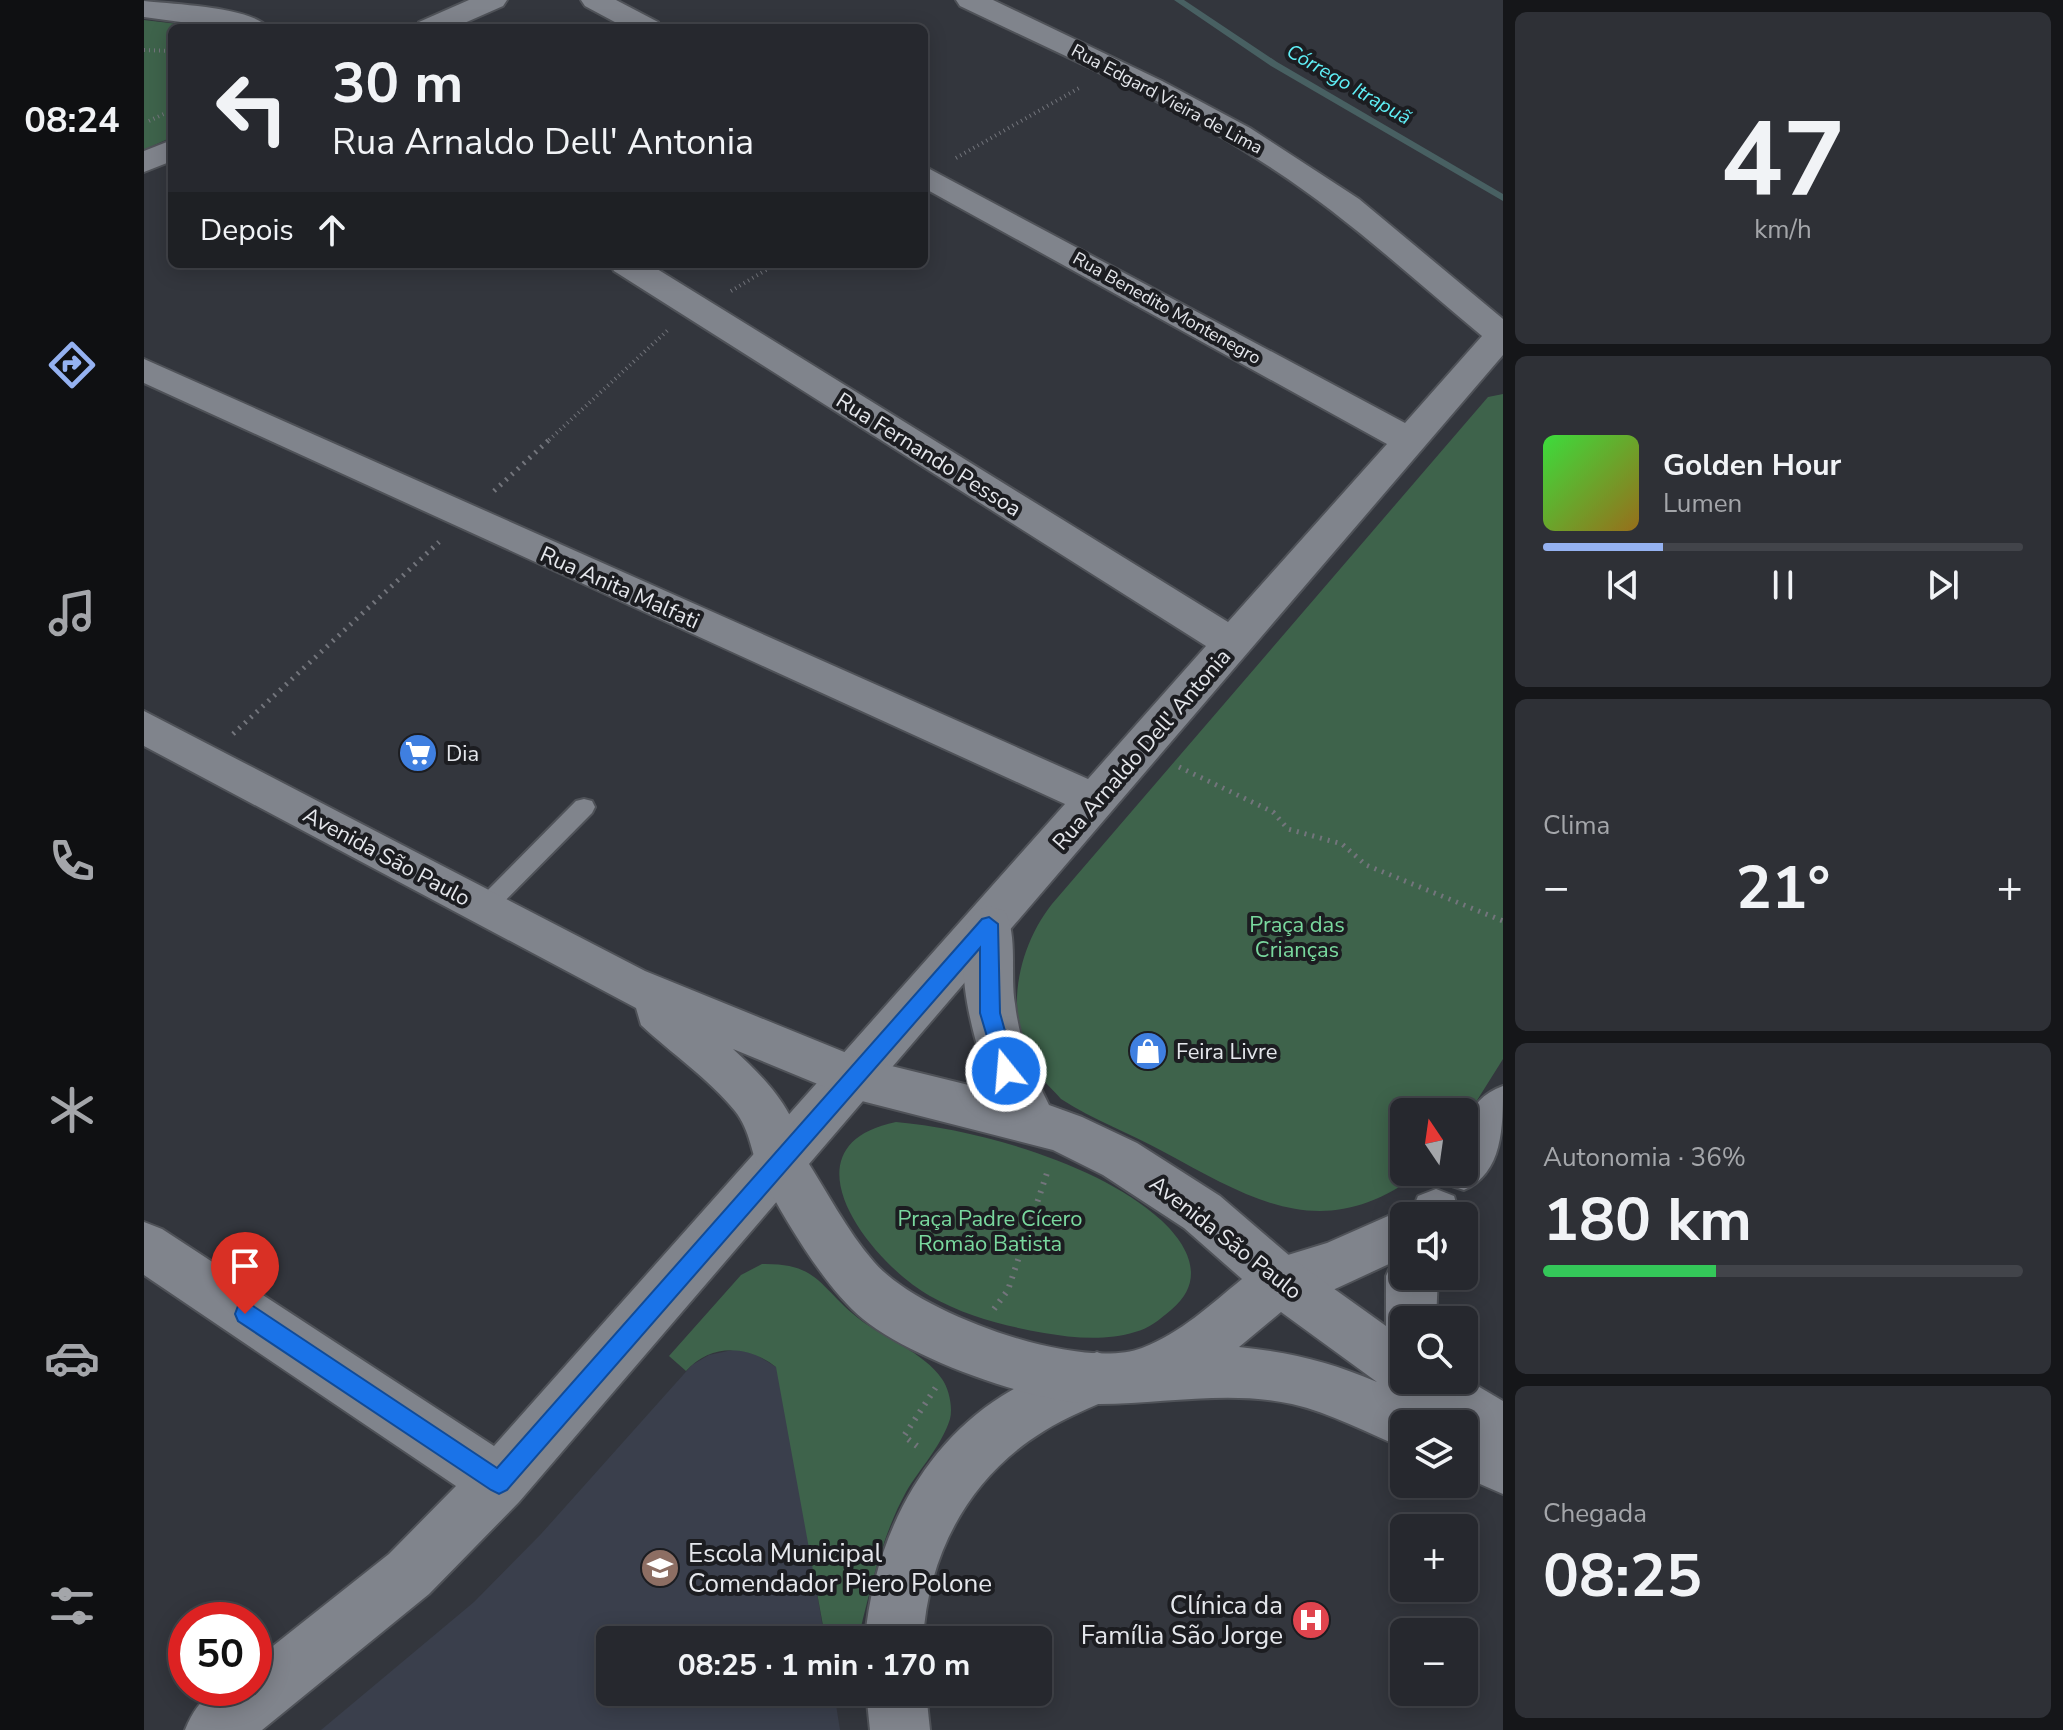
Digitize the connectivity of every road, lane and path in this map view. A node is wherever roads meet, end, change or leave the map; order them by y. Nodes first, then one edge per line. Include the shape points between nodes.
1 (493, 0) edge
2 (595, 0) edge
3 (970, 0) edge
4 (144, 9) edge
5 (242, 24) edge
6 (438, 24) edge
7 (640, 24) edge
8 (144, 50) edge
9 (168, 51) edge
10 (1112, 69) junction
11 (168, 112) edge
12 (144, 124) edge
13 (168, 151) edge
14 (144, 163) edge
15 (928, 173) edge
16 (928, 177) edge
17 (632, 268) edge
18 (769, 268) edge
19 (698, 310) junction
20 (1502, 335) edge
21 (144, 370) edge
22 (1410, 441) junction
23 (466, 518) junction
24 (1233, 644) junction
25 (144, 727) edge
26 (1141, 749) junction
27 (205, 759) junction
28 (1098, 799) junction
29 (584, 807) dead end
30 (484, 908) junction
31 (1503, 921) edge
32 (989, 924) junction
33 (629, 985) junction
34 (854, 1078) junction
35 (1501, 1115) edge
36 (1048, 1127) junction
37 (780, 1162) junction
38 (1439, 1202) edge
39 (1390, 1232) edge
40 (144, 1246) edge
41 (1280, 1280) junction
42 (962, 1347) junction
43 (1390, 1366) edge
44 (1122, 1376) junction
45 (1390, 1389) edge
46 (1430, 1394) edge
47 (1503, 1432) edge
48 (1478, 1455) edge
49 (1503, 1467) edge
50 (955, 1474) junction
51 (499, 1482) junction
52 (896, 1626) edge
53 (897, 1706) edge
54 (215, 1730) edge
55 (900, 1730) edge

1 - 6 street
2 - 7 street
3 - 10 street, Rua Edgard Vieira de Lima
4 - 5 street
8 - 9 path
10 - 15 path
10 - 20 street, Rua Edgard Vieira de Lima via 1197,111 1326,190
11 - 12 path
13 - 14 street
16 - 22 street, Rua Benedito Montenegro
17 - 19 street, Rua Fernando Pessoa
18 - 19 path
19 - 23 path via 665,332
19 - 24 street, Rua Fernando Pessoa
20 - 22 street, Rua Arnaldo Dell' Antonia
21 - 23 street, Rua Anita Malfati
22 - 24 street, Rua Arnaldo Dell' Antonia
23 - 27 path
23 - 28 street, Rua Anita Malfati
24 - 26 street, Rua Arnaldo Dell' Antonia
25 - 27 street, Avenida São Paulo
26 - 28 street, Rua Arnaldo Dell' Antonia
26 - 31 path via 1273,812 1288,829 1342,844 1366,865
27 - 30 street, Avenida São Paulo
28 - 32 street, Rua Arnaldo Dell' Antonia
29 - 30 lane
30 - 33 street, Avenida São Paulo
32 - 34 street, Rua Arnaldo Dell' Antonia
32 - 36 street via 990,1013 1006,1071
33 - 34 street, Avenida São Paulo
33 - 37 street, Avenida São Paulo via 752,1096 776,1137
34 - 36 street, Avenida São Paulo
34 - 37 street, Rua Arnaldo Dell' Antonia
35 - 38 street
36 - 41 street, Avenida São Paulo via 1157,1180
36 - 42 path via 1041,1183 1008,1290
37 - 42 street, Avenida São Paulo via 856,1280 884,1304
37 - 51 street, Rua Arnaldo Dell' Antonia
39 - 41 street via 1335,1265
40 - 51 street
41 - 43 street, Avenida São Paulo
41 - 44 street via 1201,1346
42 - 44 street, Avenida São Paulo via 1054,1372
42 - 50 path via 904,1436
44 - 45 street, Avenida São Paulo via 1206,1370 1290,1378 1336,1391
44 - 50 street via 1014,1419
46 - 47 street, Avenida São Paulo
48 - 49 street
50 - 52 street via 903,1574
51 - 54 street, Rua Arnaldo Dell' Antonia via 409,1574
53 - 55 street

